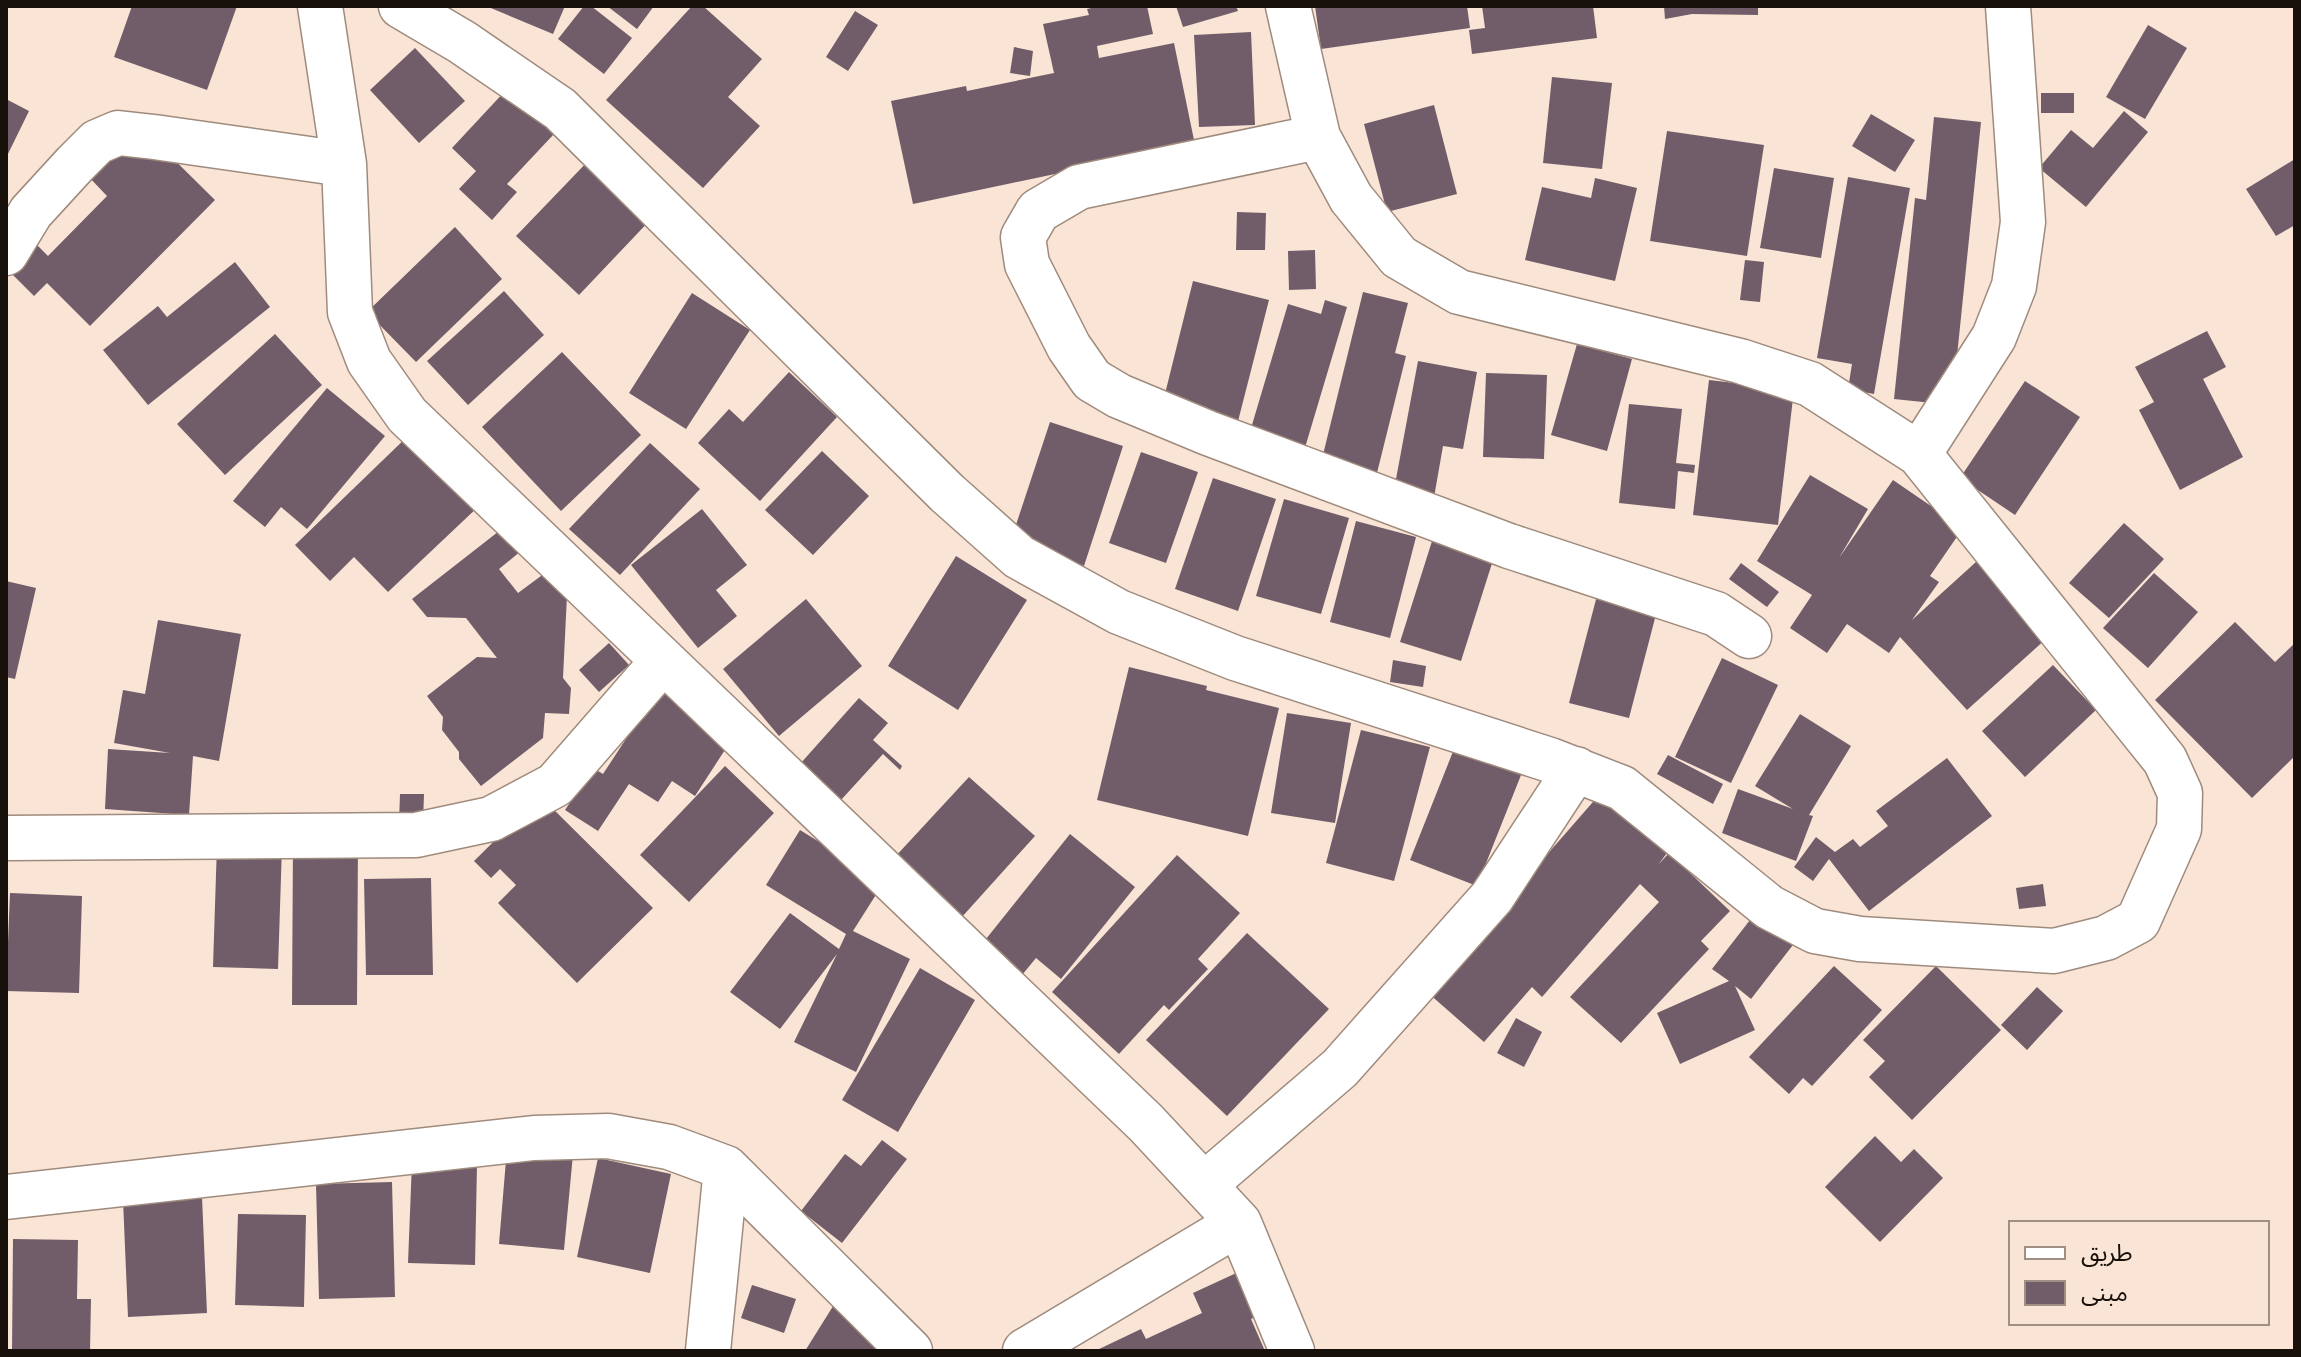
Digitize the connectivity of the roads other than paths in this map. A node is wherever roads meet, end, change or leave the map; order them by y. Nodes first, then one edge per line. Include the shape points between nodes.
1 (320, 6) edge
2 (401, 6) edge
3 (1288, 6) edge
4 (2008, 6) edge
5 (1318, 137) junction
6 (344, 164) junction
7 (6, 253) edge
8 (1919, 454) junction
9 (1749, 636) dead end
10 (663, 661) junction
11 (1576, 769) junction
12 (6, 838) edge
13 (726, 1168) junction
14 (1204, 1185) junction
15 (6, 1197) edge
16 (1239, 1223) junction
17 (708, 1351) edge
18 (910, 1351) edge
19 (1025, 1351) edge
20 (1292, 1351) edge

1 - 6 street
2 - 11 street via 560,109 947,493 1019,557 1119,612 1235,658
3 - 5 street
4 - 8 street via 2023,222 2014,286 1994,337
5 - 8 street via 1351,198 1399,257 1459,292 1740,361 1810,384
5 - 9 street via 1079,187 1038,211 1023,237 1027,264 1092,380 1236,444 1509,546 1716,614
6 - 7 street via 118,133 97,142 75,164 31,212
6 - 10 street via 350,312 369,361 407,415
8 - 11 street via 2165,760 2180,793 2179,829 2138,921 2106,938 2054,951 1860,939 1815,931 1769,907 1622,788
10 - 12 street via 555,785 491,819 416,835
10 - 14 street via 1146,1123
11 - 14 street via 1492,897 1340,1068
13 - 15 street via 669,1147 608,1136 534,1138
13 - 17 street
13 - 18 street
14 - 16 street
16 - 19 street
16 - 20 street

